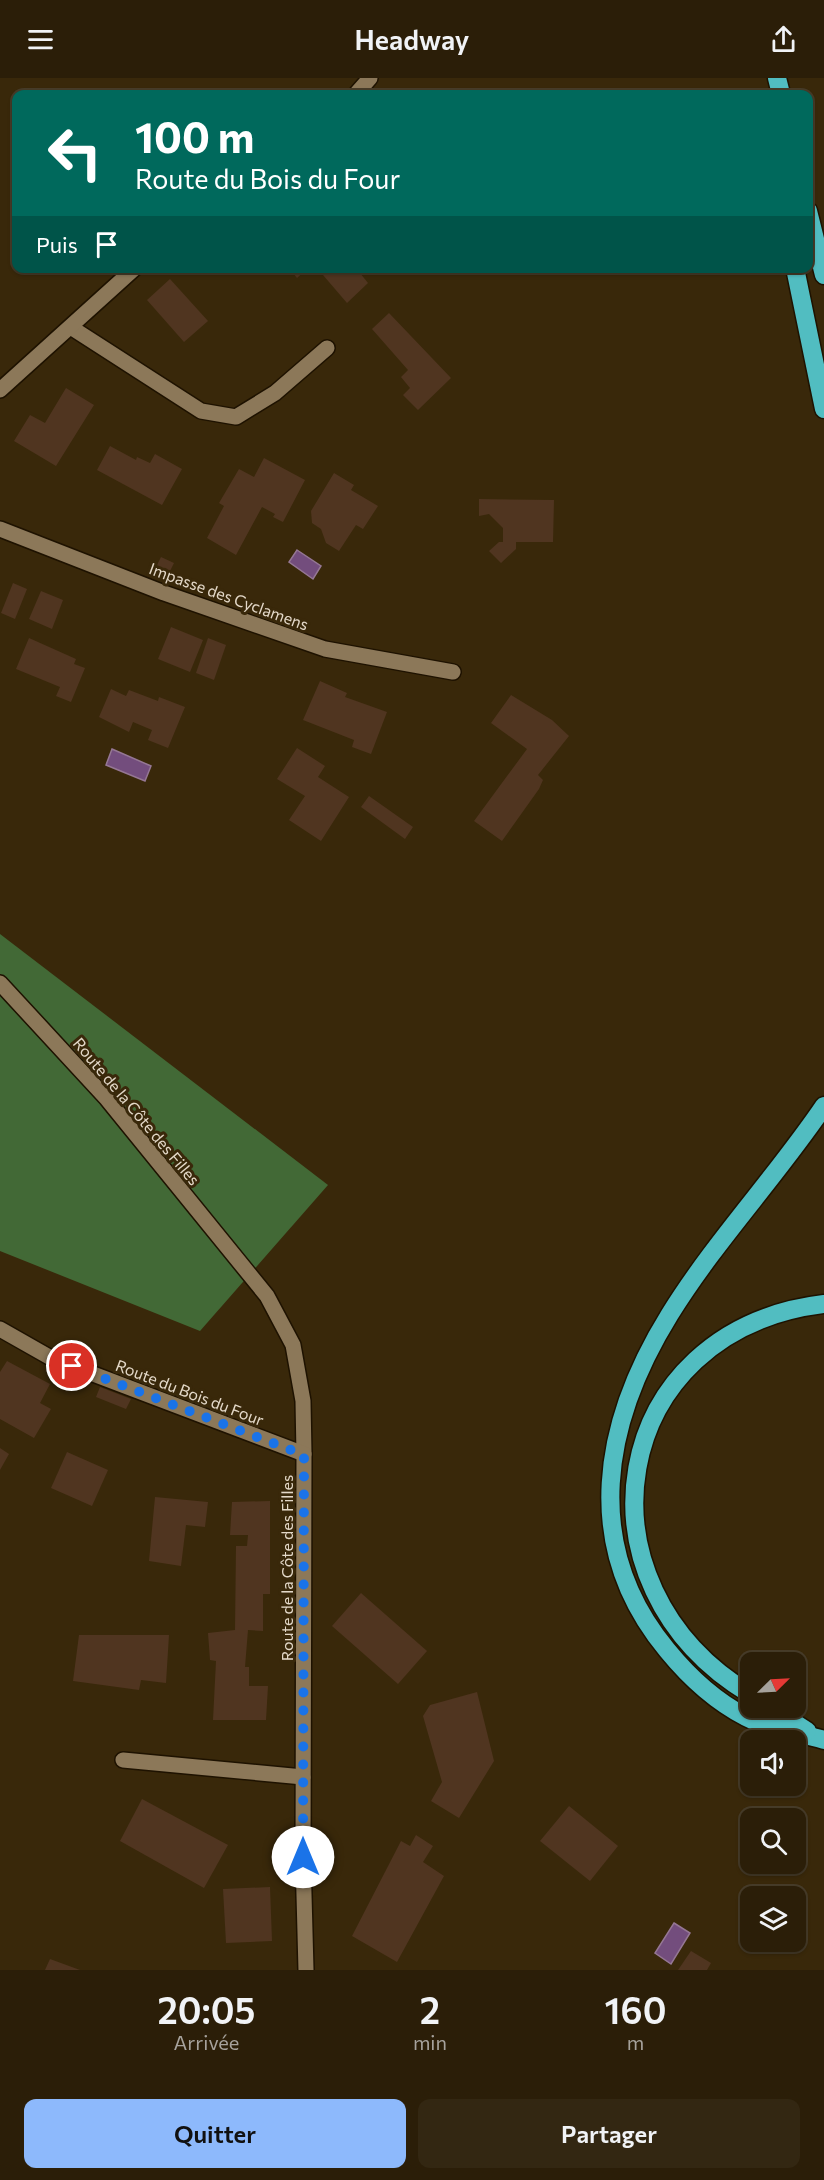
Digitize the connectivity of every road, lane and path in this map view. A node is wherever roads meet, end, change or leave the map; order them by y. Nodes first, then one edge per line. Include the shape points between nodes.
1 (370, 78) edge
2 (360, 90) edge
3 (813, 231) edge
4 (130, 273) edge
5 (796, 273) edge
6 (824, 275) edge
7 (72, 328) junction
8 (327, 348) dead end
9 (0, 390) edge
10 (824, 409) edge
11 (0, 529) edge
12 (453, 672) dead end
13 (0, 983) edge
14 (824, 1106) edge
15 (824, 1304) edge
16 (0, 1329) edge
17 (304, 1455) junction
18 (740, 1686) edge
19 (788, 1718) edge
20 (821, 1739) edge
21 (123, 1760) dead end
22 (303, 1777) junction
23 (306, 1970) edge

1 - 2 street
3 - 6 highway
4 - 7 street
5 - 10 highway
7 - 8 street via 201,411 236,417 275,393
7 - 9 street
11 - 12 street, Impasse des Cyclamens via 164,593 325,649
13 - 17 street, Route de la Côte des Filles via 107,1099 267,1296 293,1345 303,1401
14 - 20 highway via 695,1277 644,1362 614,1445 609,1508 616,1555 626,1586 650,1628 674,1659 709,1693 745,1716 763,1725
15 - 18 highway via 763,1317 720,1340 701,1356 668,1394 653,1419 636,1466 633,1492 637,1542 651,1584 663,1609 700,1655
16 - 17 street, Route du Bois du Four via 51,1358
17 - 22 street, Route de la Côte des Filles
19 - 20 highway
21 - 22 street
22 - 23 street, Route de la Côte des Filles

